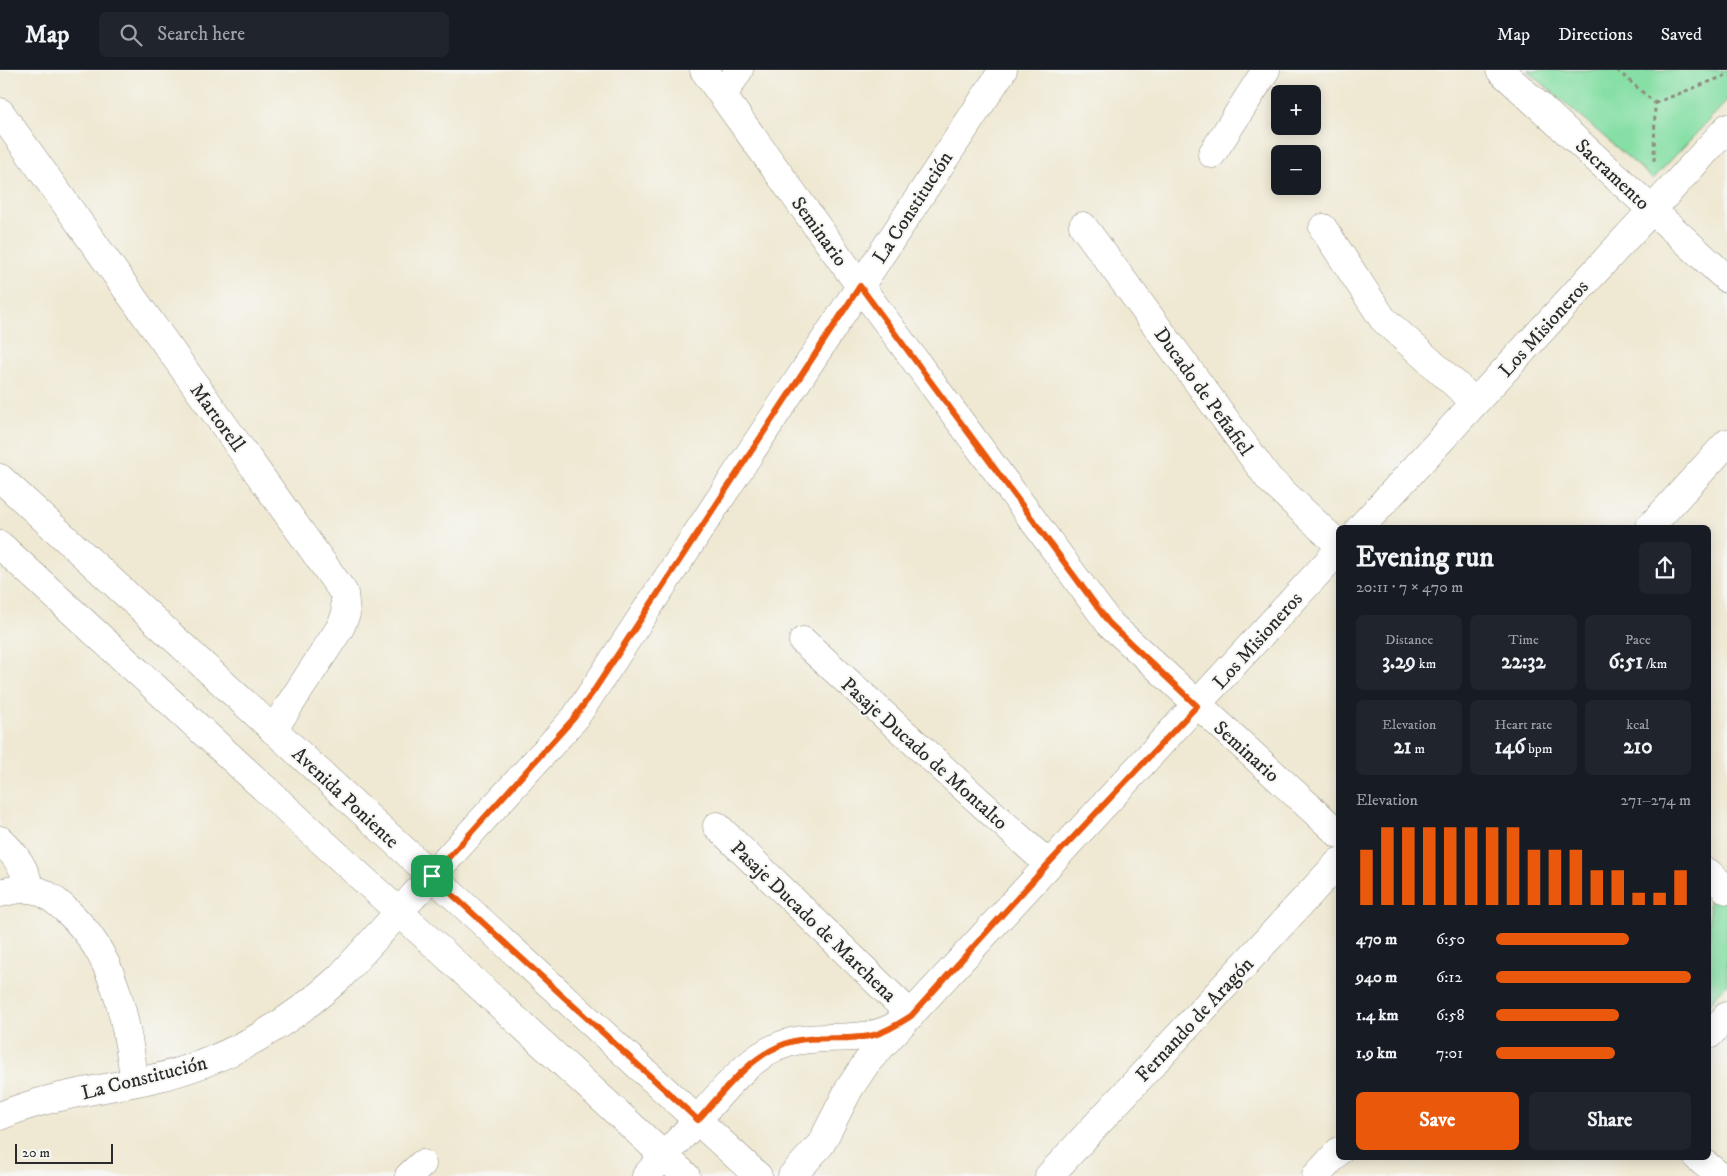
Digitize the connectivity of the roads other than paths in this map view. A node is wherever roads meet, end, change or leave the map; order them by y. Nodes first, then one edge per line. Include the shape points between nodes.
1 (704, 70) edge
2 (739, 70) edge
3 (1003, 70) edge
4 (1266, 70) edge
5 (1500, 70) edge
6 (723, 95) junction
7 (0, 112) edge
8 (1727, 128) edge
9 (1212, 154) dead end
10 (1651, 209) junction
11 (1083, 226) dead end
12 (1323, 228) dead end
13 (1727, 279) edge
14 (860, 286) junction
15 (1475, 402) junction
16 (1727, 443) edge
17 (0, 478) edge
18 (1363, 525) edge
19 (1652, 525) edge
20 (1336, 542) edge
21 (0, 545) edge
22 (1336, 553) edge
23 (803, 642) dead end
24 (1197, 706) junction
25 (273, 730) junction
26 (717, 826) dead end
27 (1336, 831) edge
28 (0, 840) edge
29 (1048, 864) junction
30 (1336, 865) edge
31 (1711, 875) edge
32 (432, 876) junction
33 (29, 887) junction
34 (1727, 890) edge
35 (0, 893) edge
36 (399, 912) junction
37 (911, 1016) junction
38 (1727, 1016) edge
39 (1711, 1033) edge
40 (135, 1082) junction
41 (0, 1116) edge
42 (698, 1120) junction
43 (1336, 1154) edge
44 (664, 1156) junction
45 (1700, 1160) edge
46 (646, 1176) edge
47 (686, 1176) edge
48 (758, 1176) edge
49 (792, 1176) edge
50 (1049, 1176) edge
51 (1316, 1176) edge
52 (1720, 1176) edge

1 - 6 street, Seminario
2 - 6 street
3 - 14 street, La Constitución
4 - 9 street
5 - 10 street, Sacramento
6 - 14 street, Seminario
7 - 25 street, Martorell via 344,593 346,614 340,628
8 - 10 street, Los Misioneros
10 - 13 street, Sacramento
10 - 15 street, Los Misioneros
11 - 20 street, Ducado de Peñafiel via 1269,479
12 - 15 street via 1383,319
14 - 24 street, Seminario via 1109,623
14 - 32 street, La Constitución via 593,692 574,718
15 - 18 street, Los Misioneros
16 - 19 street
17 - 25 street, Avenida Poniente
21 - 36 street
22 - 24 street, Los Misioneros
23 - 29 street, Pasaje Ducado de Montalto
24 - 27 street, Seminario
24 - 29 street, Los Misioneros
25 - 32 street, Avenida Poniente
26 - 37 street, Pasaje Ducado de Marchena
28 - 33 street via 11,850 28,878
29 - 37 street, Los Misioneros
30 - 50 street, Fernando de Aragón
31 - 34 street
32 - 36 street, La Constitución
32 - 42 street, Avenida Poniente
33 - 35 street
33 - 40 street via 57,902 88,933 103,954 121,1003
36 - 40 street, La Constitución via 340,977 268,1033 208,1062
36 - 44 street
37 - 42 street, Los Misioneros via 876,1035 785,1044 752,1063
37 - 49 street, Los Misioneros via 856,1076 821,1144
38 - 39 street
40 - 41 street, La Constitución via 43,1102
42 - 44 street, Los Misioneros
42 - 48 street, Avenida Poniente
43 - 51 street
44 - 46 street, Los Misioneros
44 - 47 street
45 - 52 street

